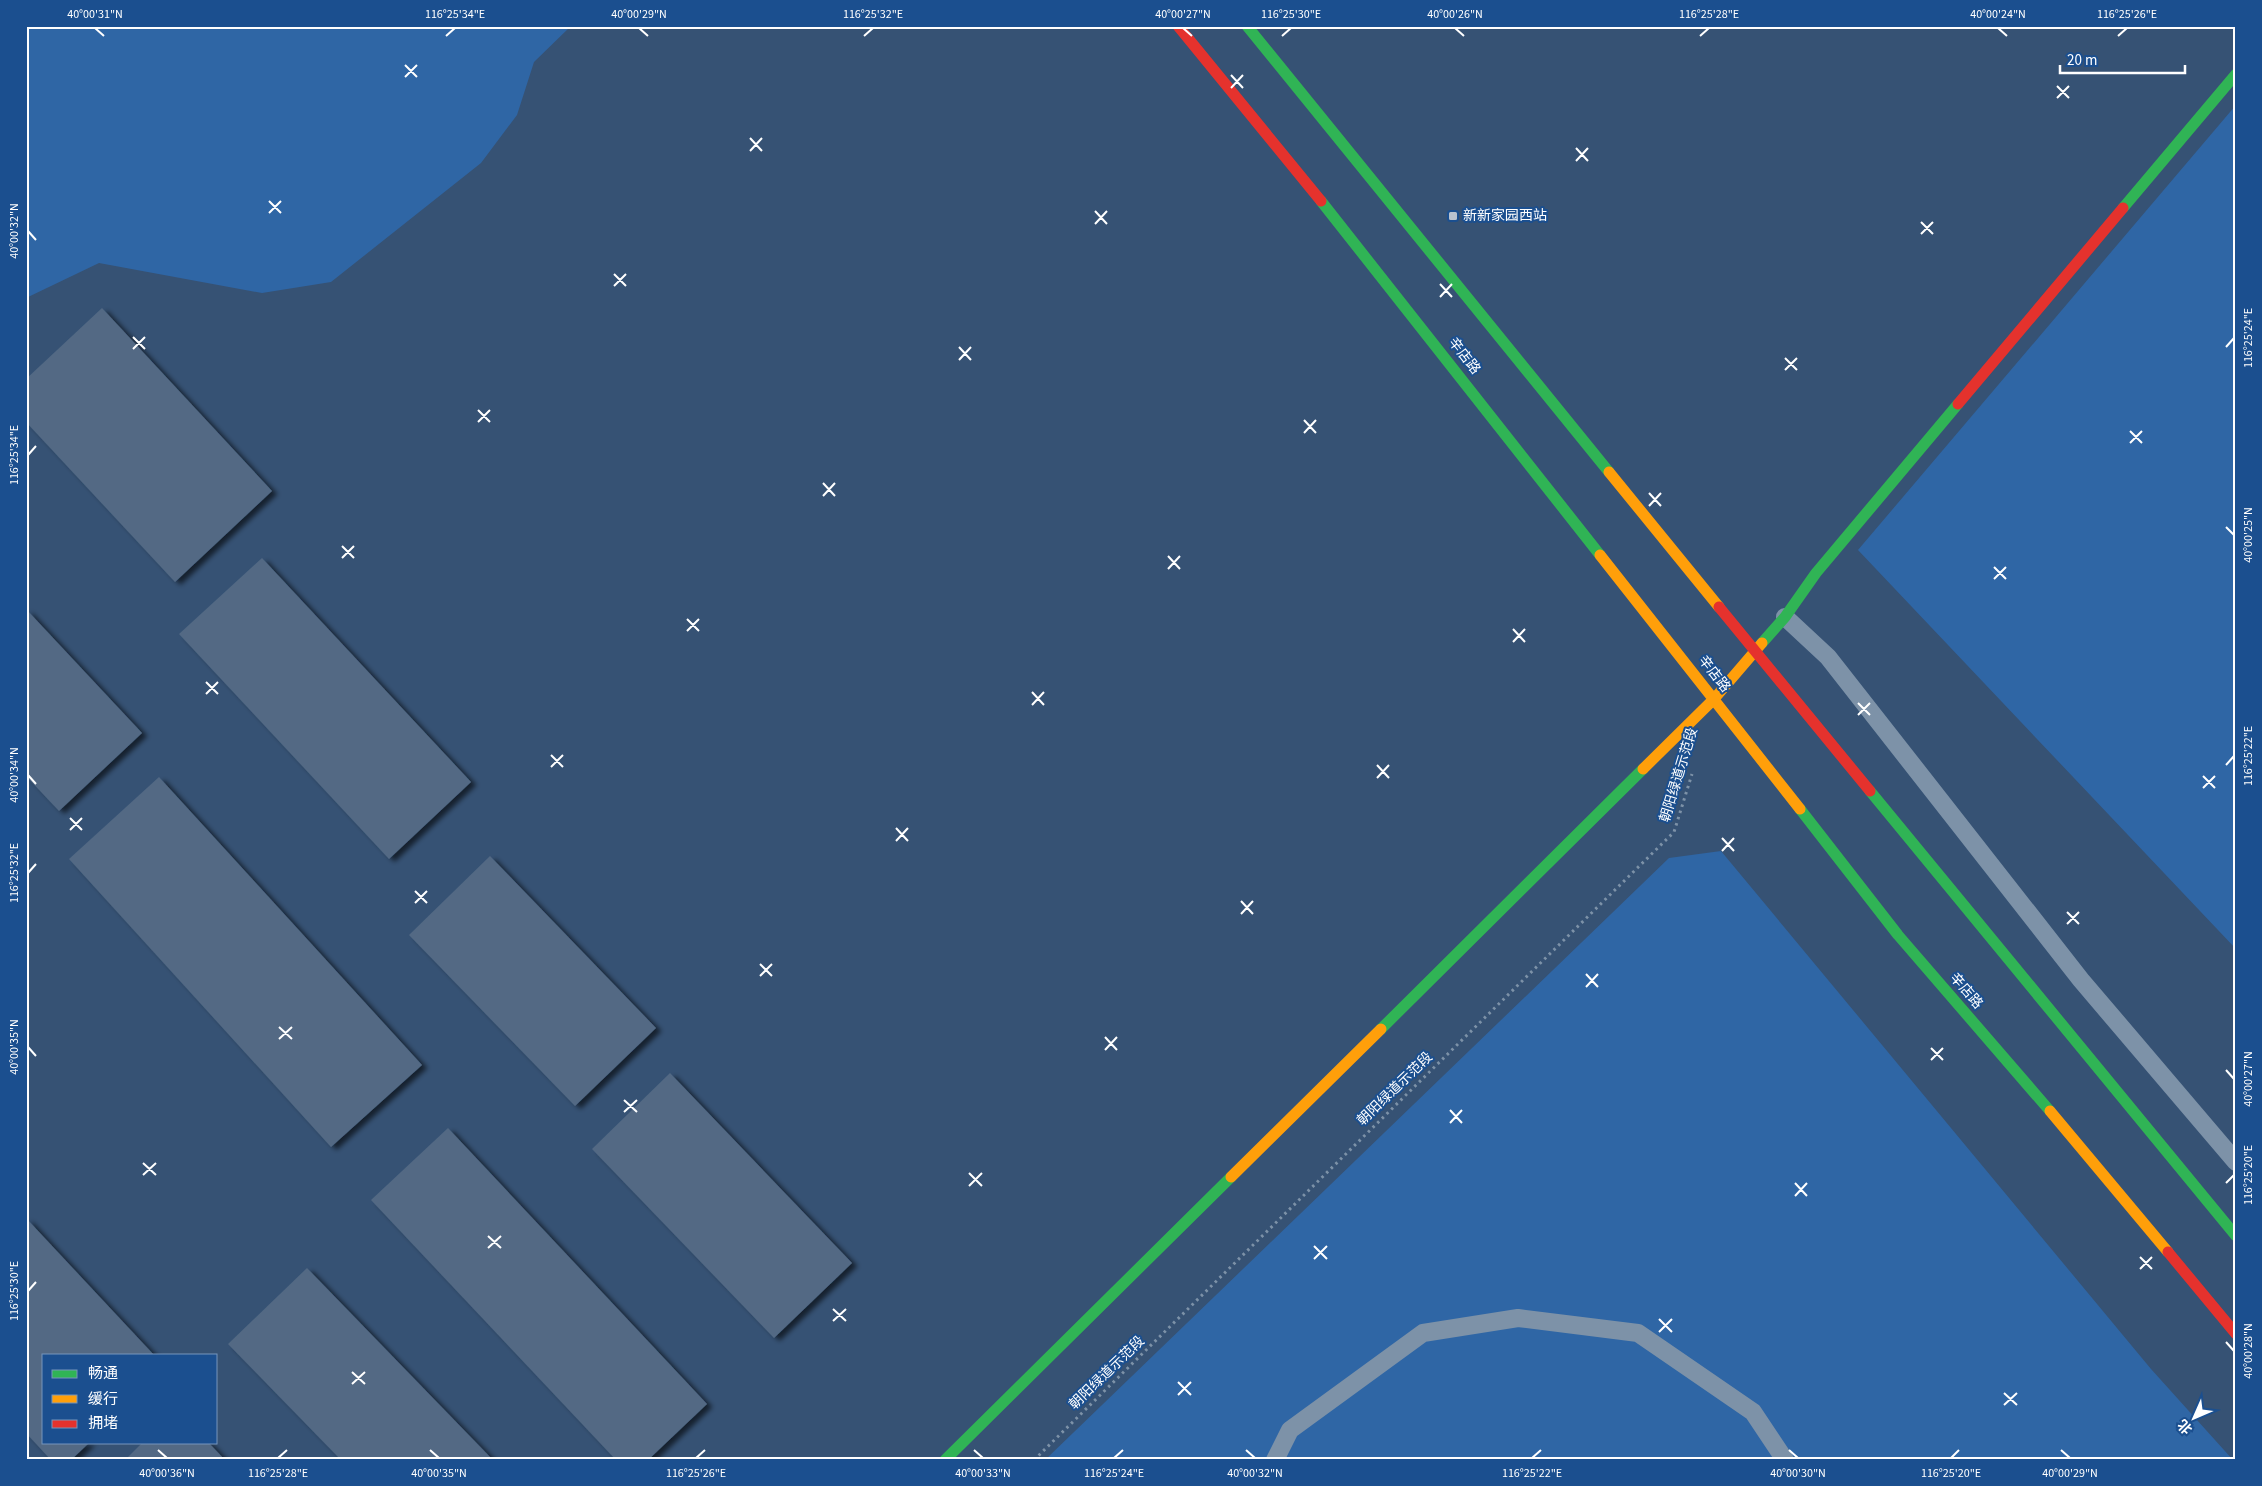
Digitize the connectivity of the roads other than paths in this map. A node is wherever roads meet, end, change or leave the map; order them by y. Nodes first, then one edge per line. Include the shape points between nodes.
1 (1178, 26) edge
2 (1247, 26) edge
3 (2236, 74) edge
4 (1785, 617) junction
5 (1754, 651) junction
6 (1714, 699) junction
7 (2236, 1162) edge
8 (2236, 1236) edge
9 (2236, 1334) edge
10 (945, 1460) edge
11 (1275, 1460) edge
12 (1786, 1460) edge

1 - 6 main road, 辛店路 via 1358,246
2 - 5 main road
3 - 4 main road via 1816,574
4 - 5 main road
4 - 7 lane via 1828,657 2081,980
5 - 6 main road
5 - 8 main road
6 - 9 main road, 辛店路 via 1898,935 2043,1102
6 - 10 main road
11 - 12 lane via 1290,1430 1423,1333 1518,1318 1638,1333 1753,1412

